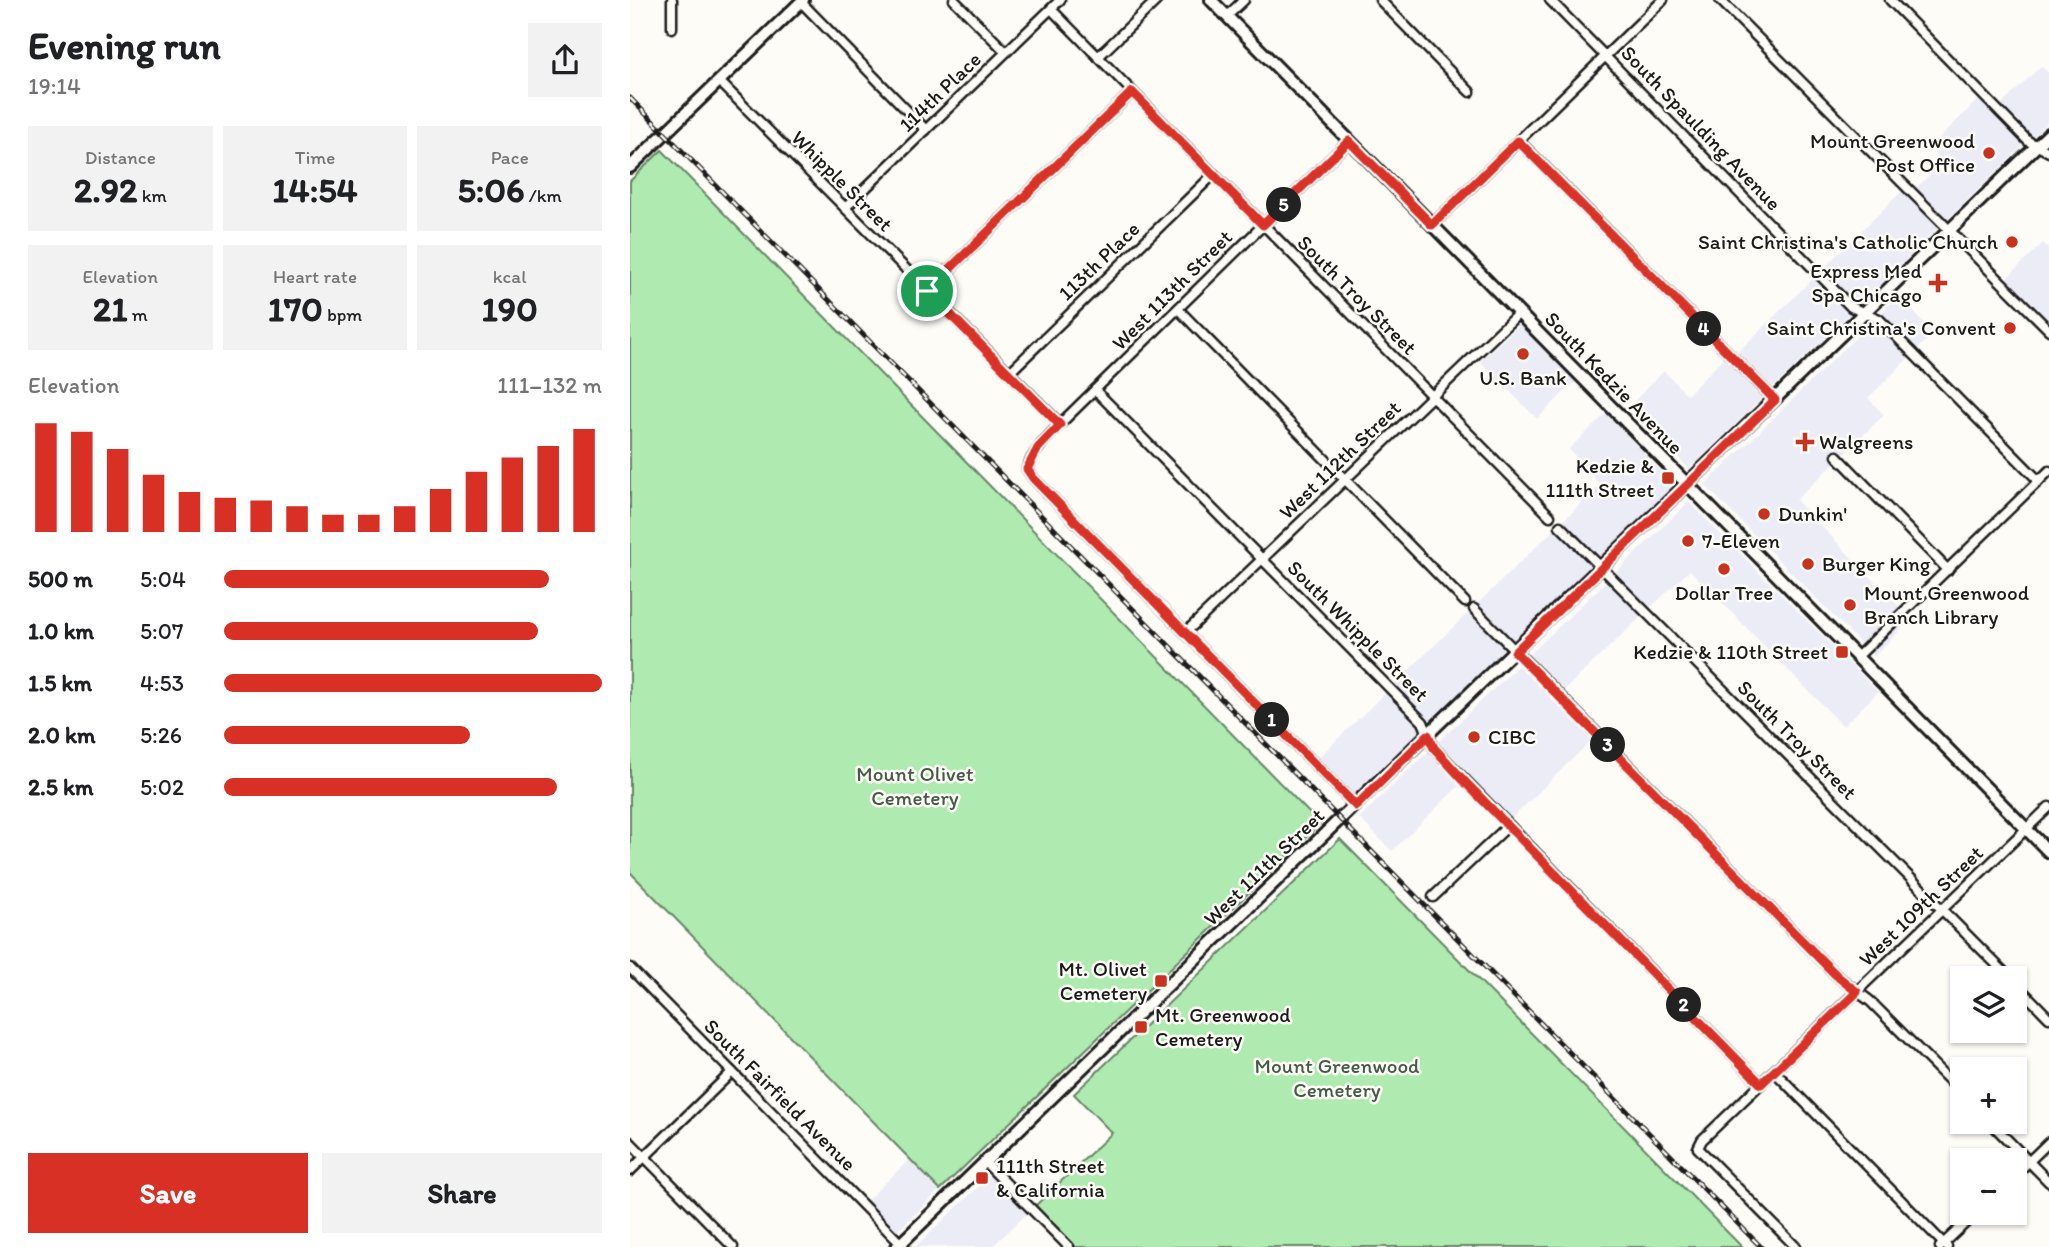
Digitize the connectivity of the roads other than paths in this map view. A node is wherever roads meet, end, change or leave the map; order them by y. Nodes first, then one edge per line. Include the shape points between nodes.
1 (672, 0) edge
2 (954, 0) edge
3 (1060, 0) edge
4 (1157, 0) edge
5 (1211, 0) edge
6 (1244, 0) edge
7 (1380, 0) edge
8 (1550, 0) edge
9 (1663, 0) edge
10 (1720, 0) edge
11 (1890, 0) edge
12 (802, 1) edge
13 (1051, 9) junction
14 (1227, 16) junction
15 (672, 28) dead end
16 (1006, 52) junction
17 (1606, 56) junction
18 (1098, 57) junction
19 (719, 81) junction
20 (1132, 92) junction
21 (1470, 92) dead end
22 (926, 130) junction
23 (2049, 134) edge
24 (1349, 141) junction
25 (1518, 141) junction
26 (2037, 146) junction
27 (2049, 152) edge
28 (630, 167) edge
29 (1214, 174) junction
30 (845, 208) junction
31 (1263, 225) junction
32 (1432, 225) junction
33 (1950, 230) junction
34 (927, 291) junction
35 (1178, 309) junction
36 (1519, 313) junction
37 (1864, 314) junction
38 (2049, 330) edge
39 (1009, 373) junction
40 (1095, 390) junction
41 (1432, 396) junction
42 (1775, 400) junction
43 (1060, 425) junction
44 (1837, 456) dead end
45 (2049, 471) edge
46 (1345, 479) junction
47 (2039, 481) junction
48 (1688, 485) junction
49 (1550, 516) dead end
50 (1560, 526) dead end
51 (1262, 559) junction
52 (1602, 569) junction
53 (1948, 570) junction
54 (1465, 602) dead end
55 (1474, 609) dead end
56 (1186, 632) junction
57 (1515, 652) junction
58 (1857, 657) junction
59 (1428, 735) junction
60 (1356, 806) junction
61 (2049, 807) edge
62 (1508, 826) junction
63 (2026, 829) junction
64 (2049, 852) edge
65 (1433, 897) dead end
66 (1942, 910) junction
67 (1998, 966) edge
68 (630, 968) edge
69 (1857, 992) junction
70 (2027, 995) edge
71 (2049, 1018) edge
72 (1774, 1071) junction
73 (732, 1072) junction
74 (1950, 1081) edge
75 (1761, 1084) junction
76 (2002, 1134) edge
77 (630, 1142) edge
78 (2049, 1142) edge
79 (645, 1157) junction
80 (2029, 1161) junction
81 (985, 1162) junction
82 (630, 1171) edge
83 (2049, 1182) edge
84 (1964, 1225) edge
85 (901, 1246) edge
86 (1944, 1246) edge
87 (733, 1247) edge
88 (1069, 1247) edge
89 (1796, 1247) edge

1 - 15 street
2 - 16 street
3 - 13 street, 114th Place
4 - 18 street
5 - 14 main road, South Kedzie Avenue
6 - 14 street
7 - 21 street
8 - 17 street, South Spaulding Avenue
9 - 17 street
10 - 33 street
11 - 26 street
12 - 19 main road
12 - 22 street
13 - 16 street, 114th Place
13 - 18 street, South Troy Street
14 - 24 main road, South Kedzie Avenue
16 - 22 street, 114th Place
17 - 25 street
17 - 37 street, South Spaulding Avenue via 1851,307
18 - 20 street, South Troy Street
19 - 28 main road
19 - 30 street, Whipple Street
20 - 29 street, South Troy Street
20 - 34 street
22 - 30 street, 114th Place
23 - 26 main road, West 111th Street
24 - 31 street, West 113th Street
24 - 32 main road, South Kedzie Avenue
25 - 32 street
25 - 42 street
26 - 27 street
26 - 33 main road, West 111th Street
29 - 31 street, South Troy Street
29 - 39 street, 113th Place
30 - 34 street, Whipple Street
31 - 35 street, West 113th Street
31 - 41 street, South Troy Street
32 - 36 main road, South Kedzie Avenue
33 - 37 main road, West 111th Street
33 - 38 street
34 - 39 street, Whipple Street
35 - 40 street, West 113th Street
35 - 46 street
36 - 41 street, West 112th Street
36 - 48 main road, South Kedzie Avenue
37 - 42 main road, West 111th Street
37 - 47 street, South Spaulding Avenue via 1879,319
39 - 43 street, Whipple Street
40 - 43 street, West 113th Street
40 - 51 street, South Whipple Street
41 - 46 street, West 112th Street
41 - 49 street, South Troy Street
42 - 48 main road, West 111th Street
43 - 56 street, West 113th Street via 1038,448 1027,469
44 - 53 street
45 - 47 street
46 - 51 street, West 112th Street
46 - 54 street
47 - 53 street
48 - 52 main road, West 111th Street
48 - 58 main road, South Kedzie Avenue
50 - 52 street, South Troy Street
51 - 56 street, West 112th Street
51 - 59 street, South Whipple Street via 1423,722
52 - 57 main road, West 111th Street
52 - 66 street, South Troy Street
53 - 58 street
55 - 57 street
56 - 60 street
57 - 59 main road, West 111th Street
57 - 69 street
58 - 63 main road, South Kedzie Avenue
59 - 60 main road, West 111th Street
59 - 62 street, South Whipple Street via 1434,748
60 - 81 main road, West 111th Street
61 - 63 street, West 109th Street
62 - 65 street
62 - 75 street, South Whipple Street
63 - 64 main road, South Kedzie Avenue
63 - 66 street, West 109th Street
66 - 67 street, South Troy Street
66 - 69 street, West 109th Street
68 - 73 street, South Fairfield Avenue
69 - 72 street, West 109th Street
69 - 74 street
70 - 71 street
72 - 75 street, West 109th Street
72 - 86 street
73 - 79 street
73 - 85 street, South Fairfield Avenue
75 - 89 street, West 109th Street via 1698,1148
76 - 80 street
77 - 79 street
78 - 80 street
79 - 82 street
79 - 87 street
80 - 83 street
81 - 85 main road, West 111th Street
81 - 88 street
84 - 86 street

